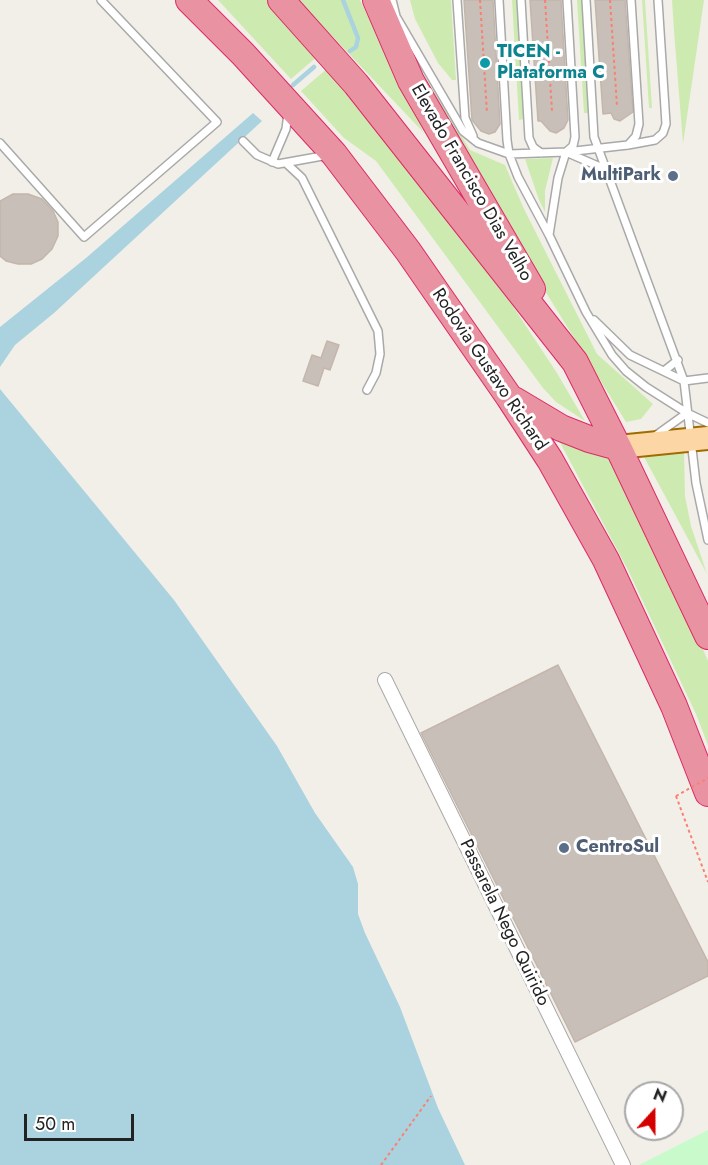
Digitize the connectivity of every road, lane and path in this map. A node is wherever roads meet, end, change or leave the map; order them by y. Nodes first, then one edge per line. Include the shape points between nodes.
1 (101, 0) edge
2 (187, 0) edge
3 (281, 0) edge
4 (376, 0) edge
5 (391, 0) edge
6 (457, 0) edge
7 (480, 0) edge
8 (499, 0) edge
9 (521, 0) edge
10 (545, 0) edge
11 (567, 0) edge
12 (586, 0) edge
13 (610, 0) edge
14 (631, 0) edge
15 (658, 0) edge
16 (289, 105) junction
17 (617, 106) dead end
18 (552, 111) dead end
19 (487, 113) dead end
20 (594, 137) junction
21 (507, 140) junction
22 (243, 141) dead end
23 (0, 143) edge
24 (478, 143) junction
25 (628, 146) junction
26 (611, 147) junction
27 (597, 149) junction
28 (495, 151) junction
29 (566, 152) junction
30 (541, 153) junction
31 (334, 154) junction
32 (509, 154) junction
33 (272, 162) junction
34 (286, 164) junction
35 (604, 169) junction
36 (549, 235) junction
37 (586, 312) junction
38 (678, 360) junction
39 (575, 362) junction
40 (664, 371) junction
41 (708, 378) edge
42 (684, 381) junction
43 (368, 390) dead end
44 (509, 397) junction
45 (687, 413) junction
46 (708, 423) edge
47 (699, 439) edge
48 (630, 446) junction
49 (708, 540) edge
50 (708, 636) edge
51 (385, 680) dead end
52 (708, 778) edge
53 (708, 793) edge
54 (708, 882) edge
55 (431, 1096) dead end
56 (381, 1165) edge
57 (623, 1165) edge

1 - 23 lane via 217,122 84,237
2 - 16 highway, Rodovia Gustavo Richard
3 - 39 highway via 356,84
4 - 39 highway, Elevado Francisco Dias Velho via 411,81
5 - 24 lane via 396,16 463,131
6 - 24 lane via 465,118
7 - 19 path
8 - 21 lane
9 - 30 lane via 529,138
10 - 18 path
11 - 29 lane via 575,137
12 - 20 lane
13 - 17 path
14 - 25 lane via 639,124
15 - 25 lane via 666,124 655,140
16 - 31 highway, Rodovia Gustavo Richard
16 - 33 lane via 286,129
20 - 26 lane
20 - 27 lane
21 - 28 lane
21 - 32 lane
22 - 33 lane via 257,155
24 - 28 lane
25 - 26 lane
26 - 27 lane
27 - 29 lane
27 - 35 lane
28 - 32 lane
29 - 30 lane
29 - 35 lane
29 - 36 lane
30 - 32 lane
31 - 34 lane
31 - 44 highway, Rodovia Gustavo Richard via 408,251
32 - 36 lane
33 - 34 lane
34 - 43 lane via 302,178 378,331 380,354
35 - 38 lane
36 - 37 lane
37 - 40 lane via 630,355
37 - 45 lane via 626,371
38 - 40 lane
38 - 42 lane
39 - 48 highway
40 - 42 lane
41 - 42 lane
42 - 45 lane
44 - 48 highway via 561,428 589,439
44 - 53 highway, Rodovia Gustavo Richard via 550,460 606,560 674,706
45 - 46 lane
45 - 47 lane
45 - 48 lane
47 - 48 main road
47 - 49 lane via 700,509
48 - 50 highway
51 - 57 street, Passarela Nego Quirido
52 - 54 path, bridge via 676,796
55 - 56 path

